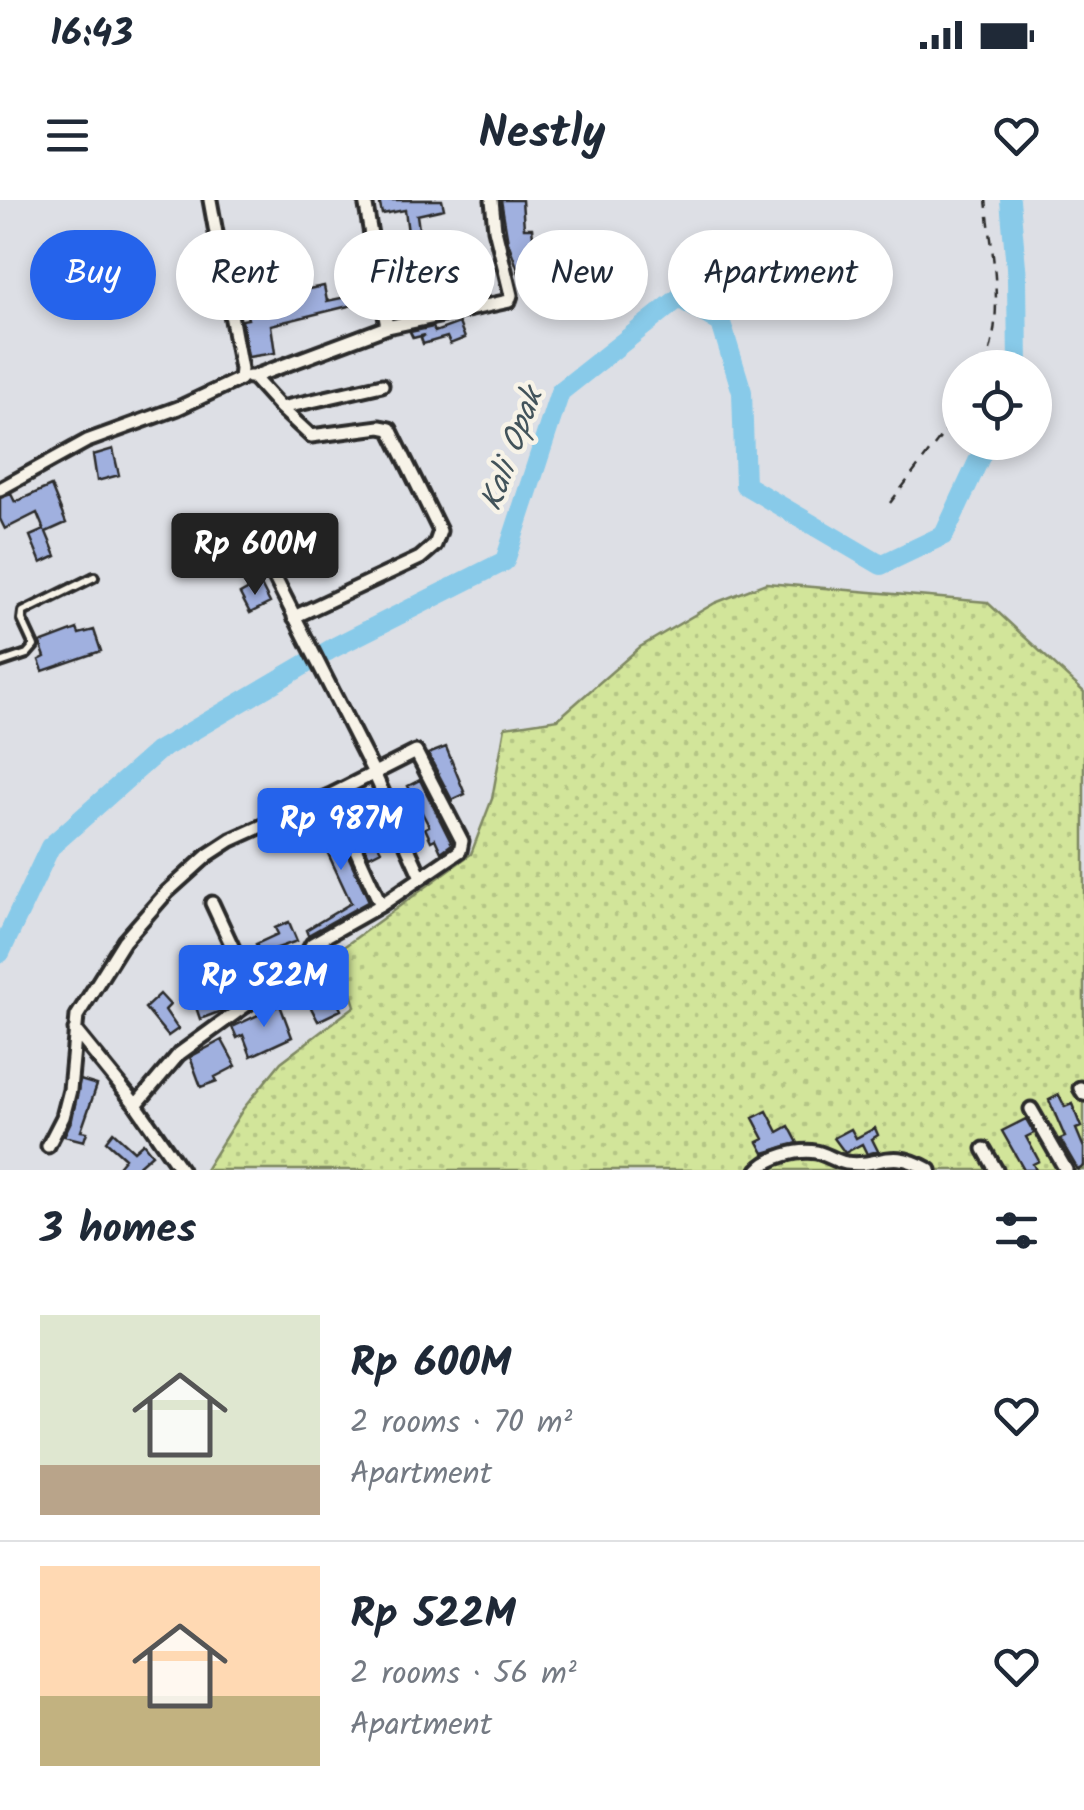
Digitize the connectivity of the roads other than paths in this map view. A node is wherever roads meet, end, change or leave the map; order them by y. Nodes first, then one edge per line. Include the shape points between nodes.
1 (210, 200) edge
2 (365, 200) edge
3 (492, 200) edge
4 (387, 327) junction
5 (246, 378) junction
6 (382, 385) dead end
7 (281, 408) junction
8 (0, 489) edge
9 (270, 556) dead end
10 (94, 577) dead end
11 (294, 618) junction
12 (0, 663) edge
13 (374, 773) junction
14 (332, 795) junction
15 (421, 877) junction
16 (212, 903) dead end
17 (381, 905) junction
18 (256, 998) junction
19 (75, 1030) junction
20 (136, 1105) junction
21 (1031, 1109) dead end
22 (48, 1146) dead end
23 (984, 1149) dead end
24 (180, 1170) edge
25 (758, 1170) edge
26 (930, 1170) edge
27 (996, 1170) edge
28 (1066, 1170) edge

1 - 5 street
2 - 4 street
3 - 4 street via 509,301
4 - 5 street
5 - 7 street
5 - 8 street via 64,452
6 - 7 street
7 - 11 street via 311,436 390,429 440,530 420,558
9 - 11 street
10 - 12 lane via 24,612 34,646
11 - 13 street
13 - 14 street
13 - 15 street
13 - 15 street via 418,753 462,841 460,851
14 - 17 street
14 - 19 street via 231,840 167,892 124,941 76,1016
15 - 17 street
16 - 18 street
17 - 18 street via 312,944 300,966
18 - 20 street via 180,1054
19 - 20 street
19 - 22 street via 70,1090
20 - 24 street
21 - 28 street
23 - 27 street
25 - 26 street via 766,1161 806,1152 848,1164 902,1158

